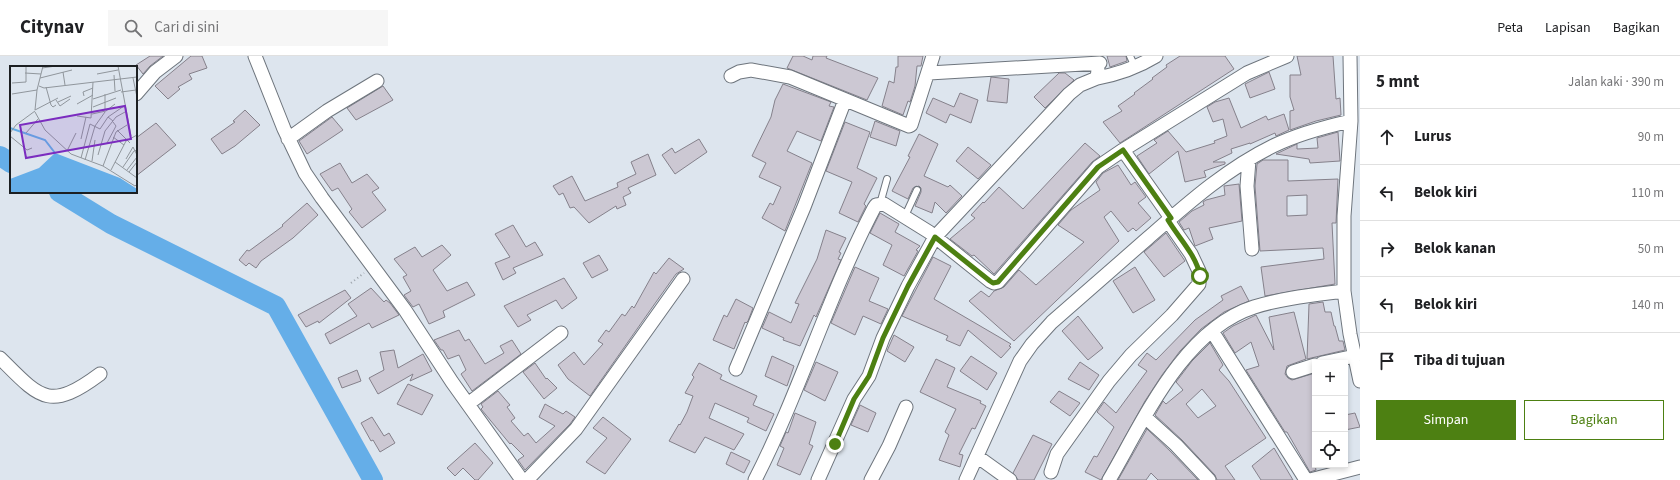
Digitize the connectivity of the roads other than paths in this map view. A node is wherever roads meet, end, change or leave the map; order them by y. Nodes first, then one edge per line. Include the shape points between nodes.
1 (176, 56) edge
2 (255, 56) edge
3 (933, 56) edge
4 (1156, 56) edge
5 (1287, 56) edge
6 (1350, 56) edge
7 (1100, 59) edge
8 (1133, 62) edge
9 (929, 73) junction
10 (731, 76) dead end
11 (1097, 78) junction
12 (377, 81) dead end
13 (137, 93) edge
14 (845, 100) junction
15 (1351, 121) junction
16 (288, 139) junction
17 (1123, 150) junction
18 (1249, 160) junction
19 (887, 178) dead end
20 (917, 190) dead end
21 (880, 204) junction
22 (905, 216) junction
23 (1169, 219) junction
24 (935, 237) junction
25 (1252, 249) dead end
26 (683, 279) dead end
27 (1344, 291) junction
28 (1212, 331) junction
29 (561, 333) dead end
30 (1355, 333) edge
31 (1355, 356) junction
32 (0, 358) edge
33 (1336, 360) edge
34 (1312, 366) edge
35 (736, 369) dead end
36 (1293, 372) dead end
37 (100, 374) dead end
38 (1360, 381) edge
39 (468, 404) junction
40 (906, 406) dead end
41 (1146, 417) junction
42 (978, 457) junction
43 (1360, 467) edge
44 (1051, 472) dead end
45 (522, 480) edge
46 (526, 480) edge
47 (755, 480) edge
48 (818, 480) edge
49 (871, 480) edge
50 (966, 480) edge
51 (1010, 480) edge
52 (1109, 480) edge
53 (1209, 480) edge
54 (1306, 480) edge
55 (1310, 480) edge

1 - 13 street via 168,60
2 - 16 street
3 - 9 street
4 - 8 street
5 - 17 street via 1247,73
6 - 15 street
7 - 9 street
7 - 11 street
8 - 11 street via 1118,74
9 - 14 street via 910,126
10 - 14 street via 751,70 767,72 790,77
11 - 24 street via 1080,85 1069,94
12 - 16 street
14 - 35 street
15 - 18 street via 1291,138
15 - 27 street via 1344,216
16 - 39 street via 305,173 414,323
17 - 23 street
17 - 24 street via 1098,167 998,282 990,281
18 - 23 street via 1225,175
18 - 25 street via 1247,186
19 - 21 lane
20 - 22 lane
21 - 22 street
21 - 47 street via 874,208 854,248 787,412
22 - 24 street
23 - 42 street via 1052,322 1032,344 1020,361
23 - 44 street via 1199,271 1198,284 1109,381 1057,454
24 - 48 street via 908,286 883,338 869,376 854,399
26 - 46 street via 576,429
27 - 28 street via 1280,300 1253,308 1238,314
27 - 30 street
28 - 41 street via 1168,377
28 - 54 street
29 - 39 street
30 - 31 street
31 - 33 street
31 - 38 street
32 - 37 street via 30,387 39,394 49,397 66,395 82,388
34 - 36 street
39 - 45 street
40 - 49 street
41 - 52 street
41 - 53 street
42 - 50 street
42 - 51 street
43 - 55 street

